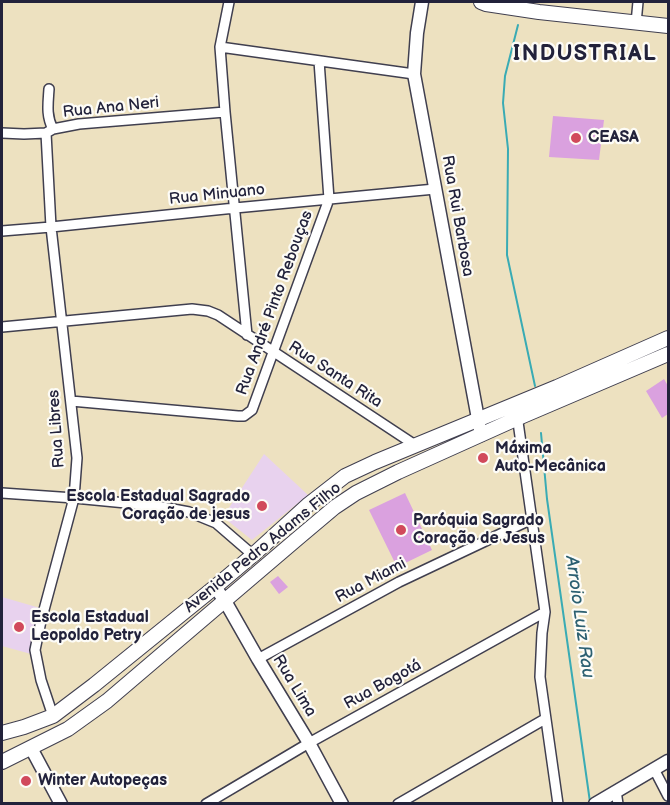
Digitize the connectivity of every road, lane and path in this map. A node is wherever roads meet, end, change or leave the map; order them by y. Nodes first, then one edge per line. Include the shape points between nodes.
1 (229, 2) edge
2 (422, 2) edge
3 (485, 2) edge
4 (638, 2) edge
5 (540, 7) edge
6 (636, 23) junction
7 (669, 26) edge
8 (220, 47) junction
9 (319, 61) junction
10 (414, 74) junction
11 (49, 89) dead end
12 (225, 112) junction
13 (50, 131) junction
14 (2, 133) edge
15 (435, 189) junction
16 (329, 199) junction
17 (235, 208) junction
18 (51, 227) junction
19 (2, 231) edge
20 (61, 322) junction
21 (2, 327) edge
22 (247, 335) junction
23 (669, 338) edge
24 (273, 352) junction
25 (669, 354) edge
26 (590, 380) junction
27 (71, 401) junction
28 (516, 411) junction
29 (478, 420) junction
30 (481, 435) junction
31 (415, 445) junction
32 (2, 494) edge
33 (74, 498) junction
34 (532, 519) junction
35 (253, 555) junction
36 (215, 587) junction
37 (225, 601) junction
38 (545, 612) junction
39 (143, 646) junction
40 (258, 659) junction
41 (154, 660) junction
42 (94, 685) junction
43 (108, 700) junction
44 (53, 716) junction
45 (545, 719) junction
46 (2, 733) edge
47 (309, 743) junction
48 (31, 748) junction
49 (669, 761) edge
50 (2, 762) edge
51 (654, 769) junction
52 (669, 796) edge
53 (617, 797) edge
54 (61, 804) edge
55 (206, 804) edge
56 (342, 804) edge
57 (398, 804) edge
58 (558, 804) edge
59 (595, 804) edge

1 - 8 street
2 - 10 street, Rua Rui Barbosa
3 - 5 main road
4 - 6 street
5 - 6 main road
6 - 7 main road
8 - 9 street
8 - 12 street
9 - 10 street
9 - 16 street, Rua André Pinto Rebouças
10 - 15 street, Rua Rui Barbosa
11 - 13 street, Rua Libres
12 - 13 street, Rua Ana Neri via 79,124
12 - 17 street
13 - 14 street, Rua Ana Neri
13 - 18 street, Rua Libres
15 - 16 street, Rua Minuano
15 - 29 street, Rua Rui Barbosa
16 - 17 street, Rua Minuano
16 - 24 street, Rua André Pinto Rebouças
17 - 18 street, Rua Minuano
17 - 22 street
18 - 19 street, Rua Minuano
18 - 20 street, Rua Libres
20 - 21 street
20 - 22 street, Rua Santa Rita via 192,309 218,315
20 - 27 street, Rua Libres
22 - 24 street, Rua Santa Rita
23 - 26 main road, Avenida Pedro Adams Filho
24 - 27 street, Rua André Pinto Rebouças via 254,406 244,416
24 - 31 street, Rua Santa Rita
25 - 26 main road, Avenida Pedro Adams Filho
26 - 28 main road, Avenida Pedro Adams Filho
27 - 33 street, Rua Libres via 77,458
28 - 29 main road, Avenida Pedro Adams Filho
28 - 30 main road, Avenida Pedro Adams Filho
28 - 34 street
29 - 30 street, Rua Rui Barbosa
29 - 31 main road, Avenida Pedro Adams Filho
30 - 37 main road, Avenida Pedro Adams Filho via 356,493
31 - 35 main road, Avenida Pedro Adams Filho via 345,476
32 - 33 street
33 - 35 street via 189,512 216,524
33 - 44 street, Rua Libres via 40,621 36,650
34 - 38 street
34 - 40 street, Rua Miami via 399,582
35 - 36 main road, Avenida Pedro Adams Filho
36 - 37 street, Rua Lima
36 - 39 main road, Avenida Pedro Adams Filho
37 - 40 street, Rua Lima
37 - 41 main road, Avenida Pedro Adams Filho
38 - 45 street via 540,677
38 - 47 street, Rua Bogotá
39 - 41 main road
39 - 42 main road, Avenida Pedro Adams Filho
40 - 47 street, Rua Lima
41 - 43 main road, Avenida Pedro Adams Filho
42 - 43 main road
42 - 44 main road, Avenida Pedro Adams Filho
43 - 48 main road, Avenida Pedro Adams Filho via 68,729
44 - 46 main road, Avenida Pedro Adams Filho
45 - 57 street
45 - 58 street
47 - 55 street, Rua Bogotá
47 - 56 street, Rua Lima
48 - 50 main road, Avenida Pedro Adams Filho
48 - 54 street
49 - 51 street
51 - 52 street
51 - 53 street
53 - 59 street

